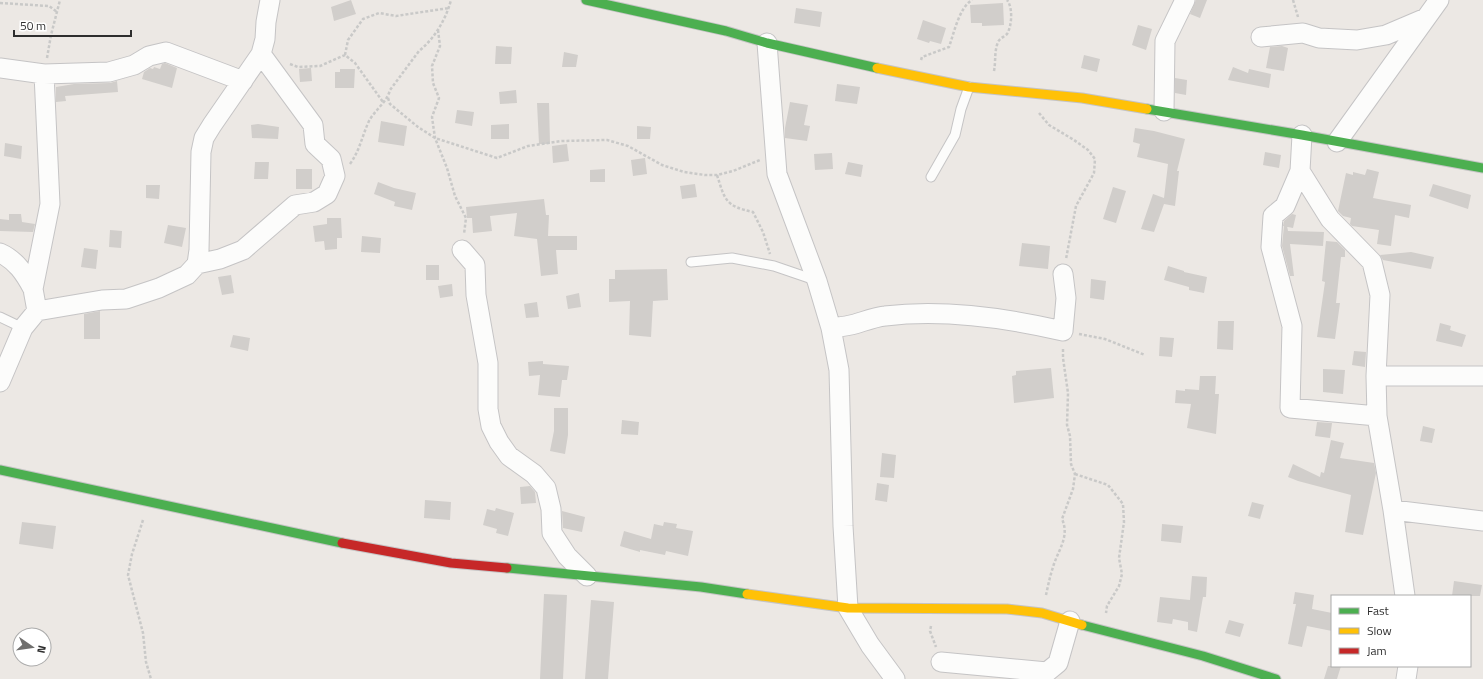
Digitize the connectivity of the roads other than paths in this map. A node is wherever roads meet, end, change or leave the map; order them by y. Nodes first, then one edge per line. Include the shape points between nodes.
1 (270, 0) edge
2 (586, 0) edge
3 (1185, 0) edge
4 (1439, 0) edge
5 (1426, 18) junction
6 (1261, 37) dead end
7 (767, 43) junction
8 (261, 54) junction
9 (0, 68) edge
10 (44, 74) junction
11 (243, 81) junction
12 (969, 87) junction
13 (1164, 111) junction
14 (1302, 135) junction
15 (1337, 142) junction
16 (1483, 168) edge
17 (1300, 171) junction
18 (931, 176) dead end
19 (462, 250) road end
20 (0, 253) edge
21 (692, 262) dead end
22 (197, 264) junction
23 (1063, 274) road end
24 (817, 281) junction
25 (33, 289) junction
26 (36, 311) junction
27 (0, 317) edge
28 (23, 328) junction
29 (831, 328) junction
30 (1376, 376) junction
31 (1483, 376) edge
32 (0, 382) edge
33 (1377, 416) junction
34 (0, 470) edge
35 (1393, 510) junction
36 (1483, 521) edge
37 (586, 576) junction
38 (1405, 595) edge
39 (848, 608) junction
40 (1070, 621) junction
41 (941, 662) road end
42 (1408, 667) edge
43 (895, 679) edge
44 (1276, 679) edge
45 (1406, 679) edge

1 - 8 street
2 - 7 street via 726,31
3 - 13 street via 1165,41
4 - 5 street
5 - 6 street via 1386,35 1357,40 1319,38 1303,33
5 - 15 street
7 - 12 street
7 - 24 street via 777,174
8 - 11 street
8 - 22 street via 313,125 315,144 331,159 335,176 327,194 314,202 295,205 243,250
9 - 10 street
10 - 11 street via 110,72 166,52
10 - 25 street via 50,204
11 - 22 street via 204,138 201,152
12 - 13 street via 1082,98
12 - 18 lane via 955,135
13 - 14 street
14 - 15 street
14 - 17 street
15 - 16 street
17 - 30 street via 1330,219 1372,262 1380,295
17 - 33 street via 1285,206 1273,216 1270,246 1292,326 1290,408
19 - 37 street via 475,265 476,295 488,363 488,409 491,426 509,456 534,474 546,488 551,509 552,533 567,556
20 - 25 street via 25,273
21 - 24 lane via 732,258 774,266
22 - 26 street via 187,275 126,299 102,300
23 - 29 street via 1066,298 1064,331 1004,320 936,313 882,316 853,325
24 - 29 street
25 - 26 street
26 - 28 street
27 - 28 lane
28 - 32 street
29 - 39 street via 839,370
30 - 31 street
30 - 33 street
33 - 35 street
34 - 37 street via 337,542 451,563
35 - 36 street
35 - 38 street
37 - 39 street via 701,587
39 - 40 street via 1014,609
39 - 43 street via 870,645
40 - 41 street via 1058,664 1047,672
40 - 44 street via 1203,656
42 - 45 street

